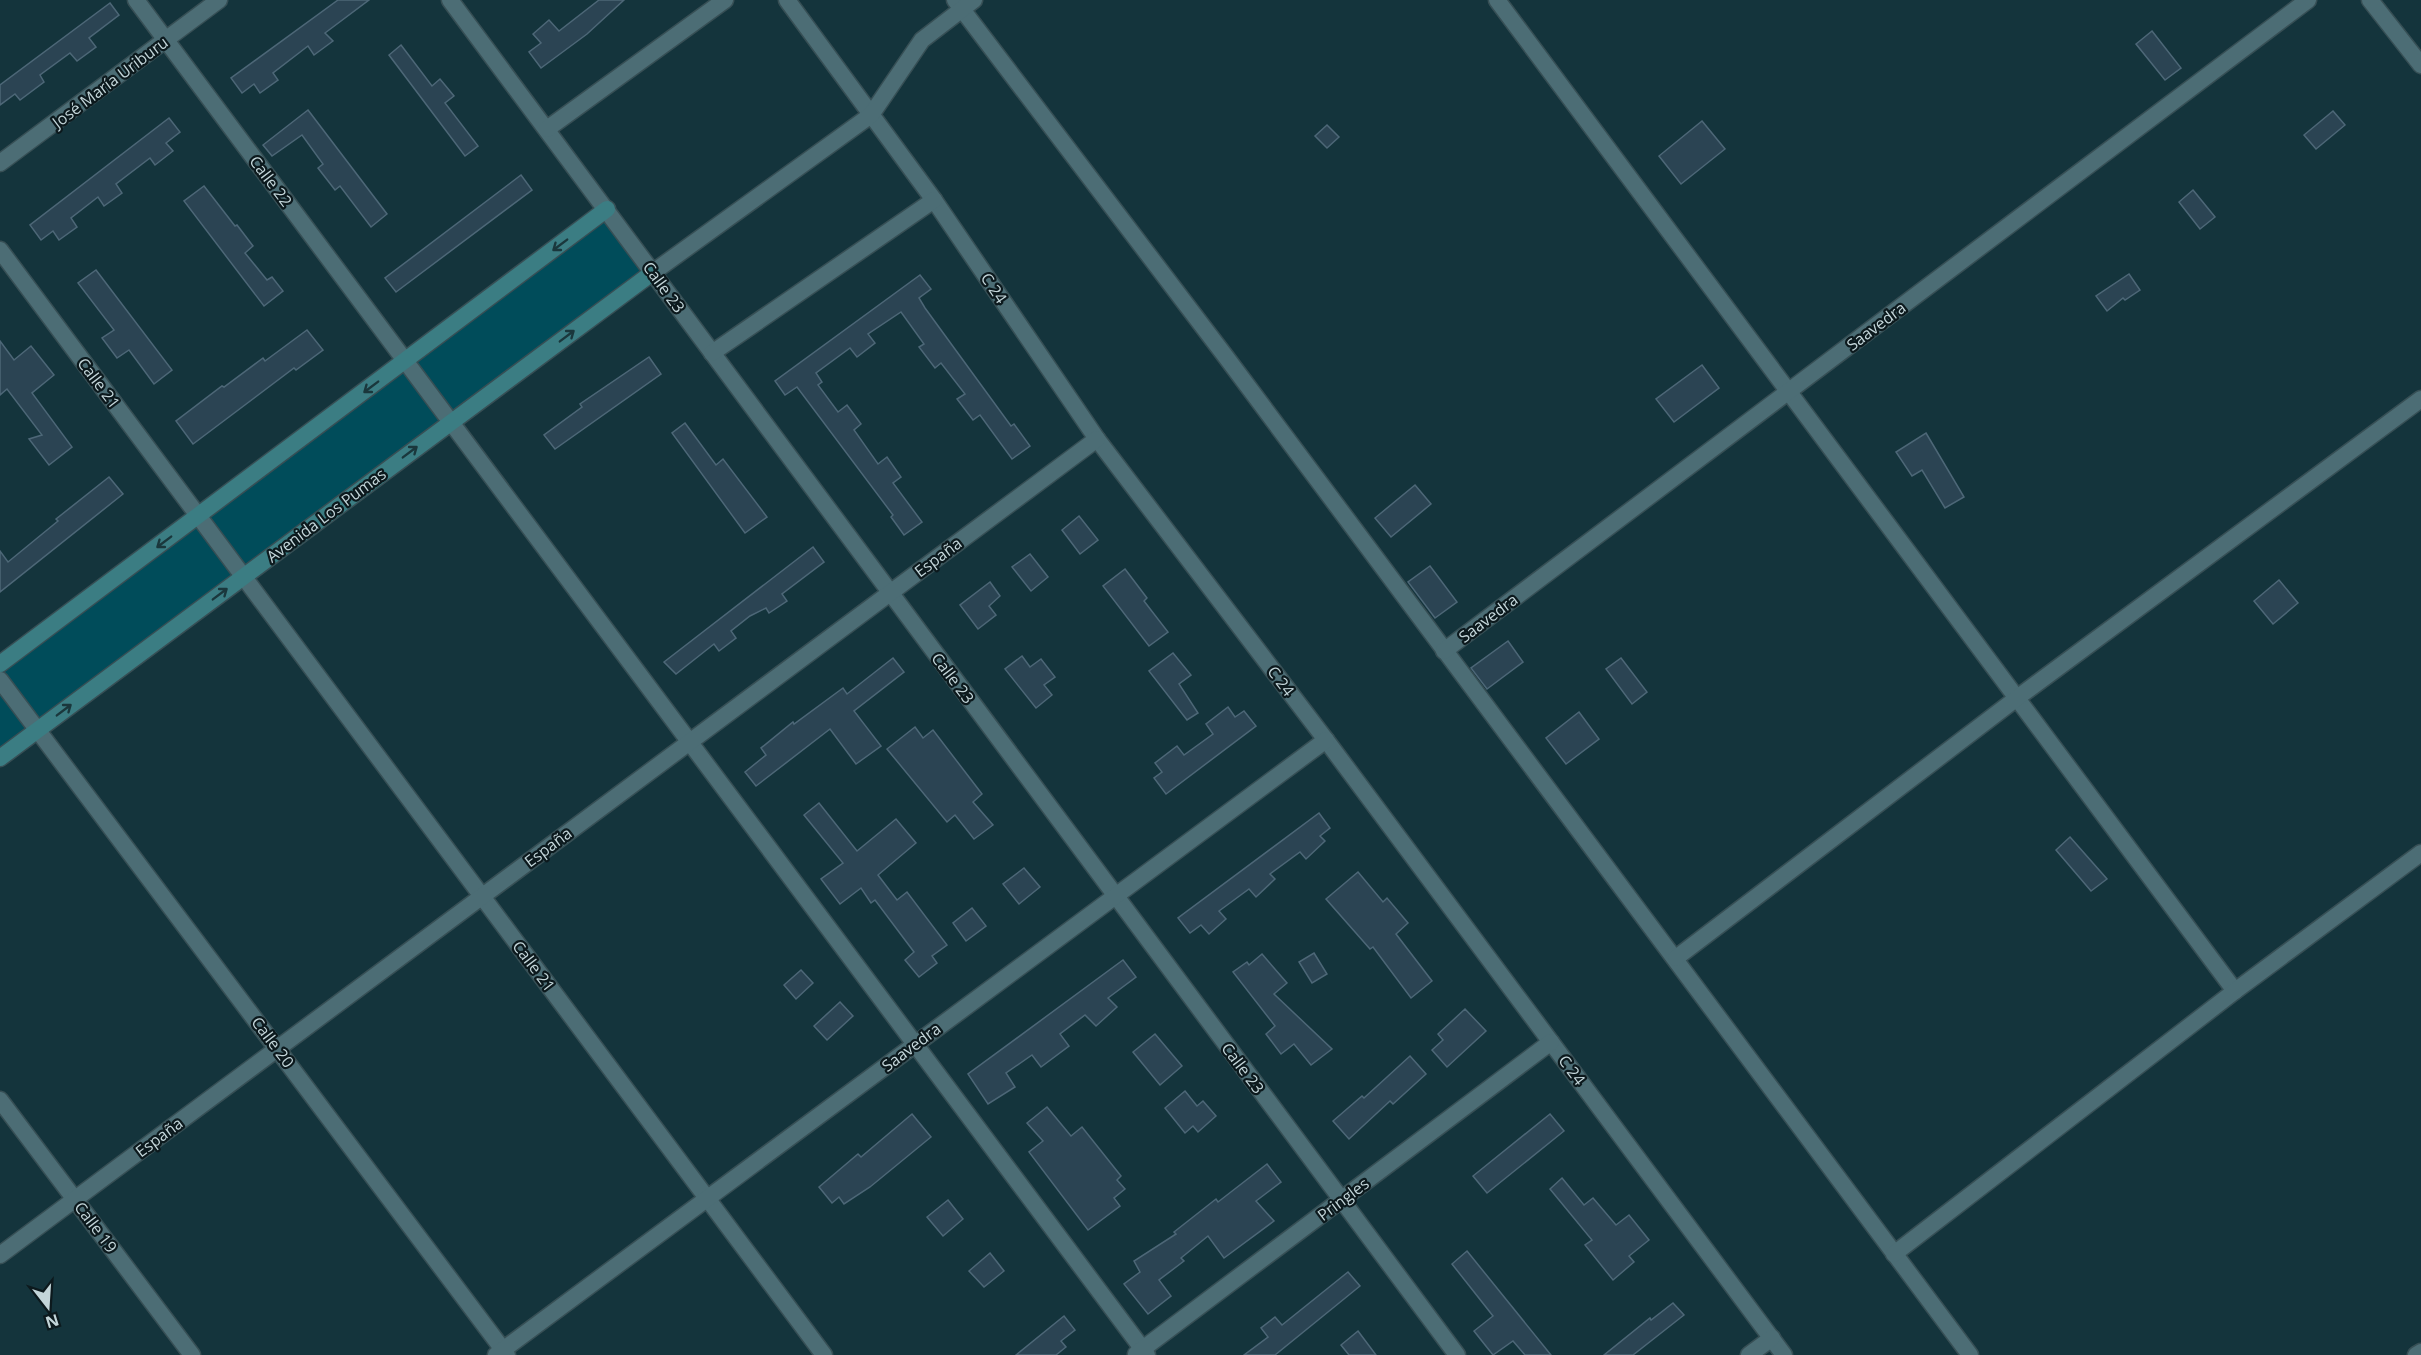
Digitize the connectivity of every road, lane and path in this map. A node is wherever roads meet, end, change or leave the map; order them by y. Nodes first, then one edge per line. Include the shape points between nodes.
1 (136, 0) edge
2 (219, 0) edge
3 (450, 0) edge
4 (725, 0) edge
5 (787, 0) edge
6 (1497, 0) edge
7 (2308, 0) edge
8 (2370, 0) edge
9 (963, 3) edge
10 (166, 40) junction
11 (2421, 64) edge
12 (871, 115) junction
13 (547, 129) junction
14 (0, 163) edge
15 (934, 200) junction
16 (607, 209) junction
17 (0, 250) edge
18 (652, 273) junction
19 (712, 353) junction
20 (406, 361) junction
21 (1789, 391) junction
22 (2421, 399) edge
23 (452, 422) junction
24 (1097, 439) junction
25 (199, 516) junction
26 (244, 576) junction
27 (890, 593) junction
28 (1444, 651) junction
29 (0, 664) edge
30 (0, 680) edge
31 (2017, 698) junction
32 (39, 729) junction
33 (1326, 740) junction
34 (690, 742) junction
35 (0, 758) edge
36 (2421, 853) edge
37 (482, 896) junction
38 (1116, 896) junction
39 (1676, 958) junction
40 (2235, 992) junction
41 (1551, 1042) junction
42 (915, 1044) junction
43 (278, 1048) junction
44 (0, 1100) edge
45 (707, 1198) junction
46 (75, 1199) junction
47 (1342, 1200) junction
48 (1894, 1254) junction
49 (0, 1255) edge
50 (1772, 1338) junction
51 (2421, 1352) edge
52 (502, 1353) edge
53 (1141, 1353) edge
54 (192, 1355) edge
55 (824, 1355) edge
56 (1457, 1355) edge
57 (1749, 1355) edge
58 (1784, 1355) edge
59 (1970, 1355) edge
60 (2416, 1355) edge

1 - 10 street, Calle 22
2 - 10 street, José María Uriburu
3 - 13 street, Calle 23
4 - 13 street
5 - 12 street, C 24
6 - 21 street
7 - 21 street, Saavedra
8 - 11 street
9 - 12 street via 922,40
9 - 28 street
10 - 14 street, José María Uriburu
10 - 20 street, Calle 22
12 - 15 street, C 24
12 - 18 street
13 - 16 street, Calle 23
15 - 19 street
15 - 24 street, C 24
16 - 18 street, Calle 23
16 -> 20 main road
17 - 25 street, Calle 21
18 - 19 street, Calle 23
23 -> 18 main road, Avenida Los Pumas
19 - 27 street, Calle 23
20 - 23 street, Calle 22
20 -> 25 main road
21 - 28 street, Saavedra
21 - 31 street
22 - 31 street
26 -> 23 main road, Avenida Los Pumas
23 - 34 street, Calle 22
24 - 27 street, España
24 - 33 street, C 24
25 - 26 street, Calle 21
25 -> 29 main road
32 -> 26 main road, Avenida Los Pumas
26 - 37 street, Calle 21
27 - 34 street, España
27 - 38 street, Calle 23
28 - 39 street
30 - 32 street, Calle 20
31 - 39 street
31 - 40 street
32 - 35 main road, Avenida Los Pumas
32 - 43 street, Calle 20
33 - 38 street, Saavedra
33 - 41 street, C 24
34 - 37 street, España
34 - 42 street, Calle 22
36 - 40 street
37 - 43 street, España
37 - 45 street, Calle 21
38 - 42 street, Saavedra
38 - 47 street, Calle 23
39 - 48 street
40 - 48 street
41 - 47 street, Pringles
41 - 50 street, C 24
42 - 45 street, Saavedra
42 - 53 street, Calle 22
43 - 46 street, España
43 - 52 street, Calle 20
44 - 46 street, Calle 19
45 - 52 street, Saavedra
45 - 55 street, Calle 21
46 - 49 street, España
46 - 54 street, Calle 19
47 - 53 street, Pringles
47 - 56 street, Calle 23
48 - 59 street
50 - 57 street
50 - 58 street, C 24
51 - 60 street

